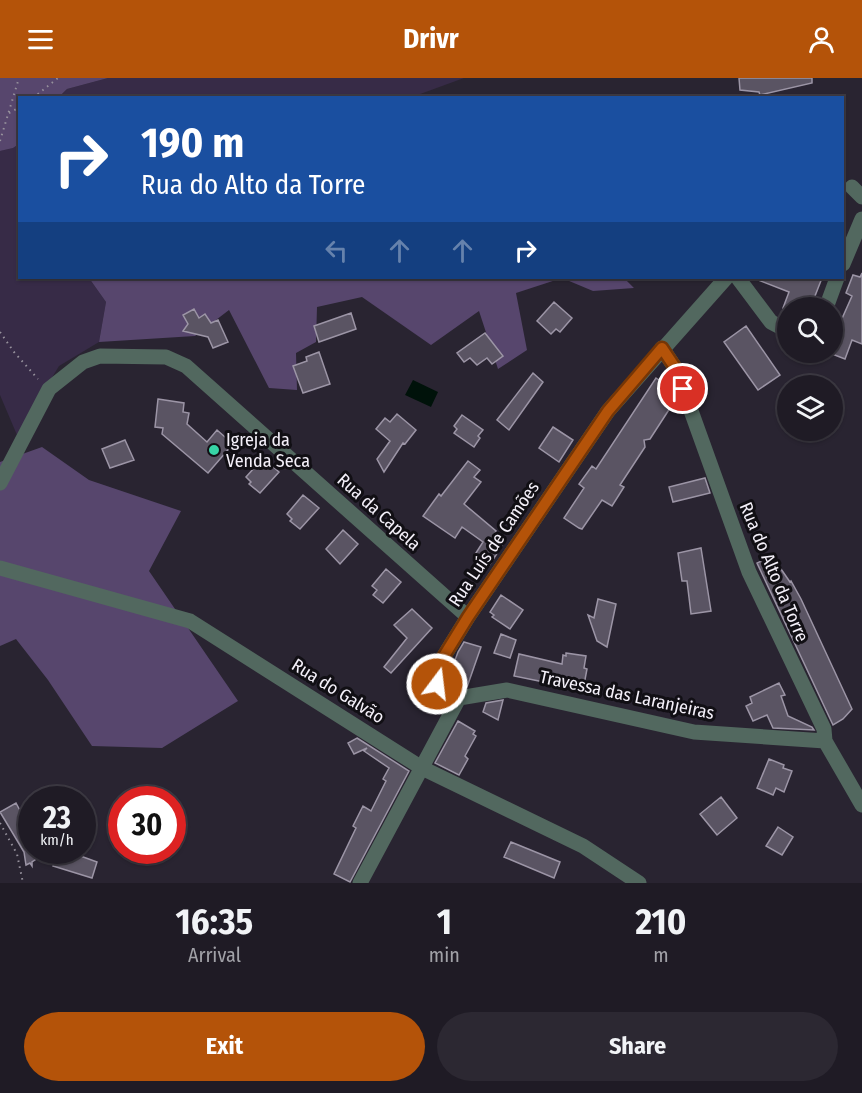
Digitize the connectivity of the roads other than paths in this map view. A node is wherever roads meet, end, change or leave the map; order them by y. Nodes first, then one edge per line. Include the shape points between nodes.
1 (862, 219) edge
2 (844, 262) edge
3 (725, 279) edge
4 (739, 279) edge
5 (837, 279) edge
6 (829, 297) edge
7 (777, 326) edge
8 (662, 348) junction
9 (0, 483) edge
10 (0, 568) edge
11 (468, 617) junction
12 (459, 698) junction
13 (825, 741) junction
14 (422, 768) junction
15 (862, 805) edge
16 (360, 883) edge
17 (639, 883) edge

1 - 2 street
3 - 8 street, Rua Luís de Camões
4 - 7 street
5 - 6 street
8 - 11 street, Rua Luís de Camões via 608,411
8 - 13 street, Rua do Alto da Torre via 676,369 749,572 824,729
9 - 11 street, Rua da Capela via 49,389 83,362 100,356 166,357 186,366
10 - 14 street, Rua do Galvão via 190,621
11 - 12 street, Rua Luís de Camões via 436,669 437,684
12 - 13 street, Travessa das Laranjeiras via 507,690 694,732
12 - 14 street
13 - 15 street, Rua do Alto da Torre
14 - 16 street
14 - 17 street, Rua do Galvão via 583,846

